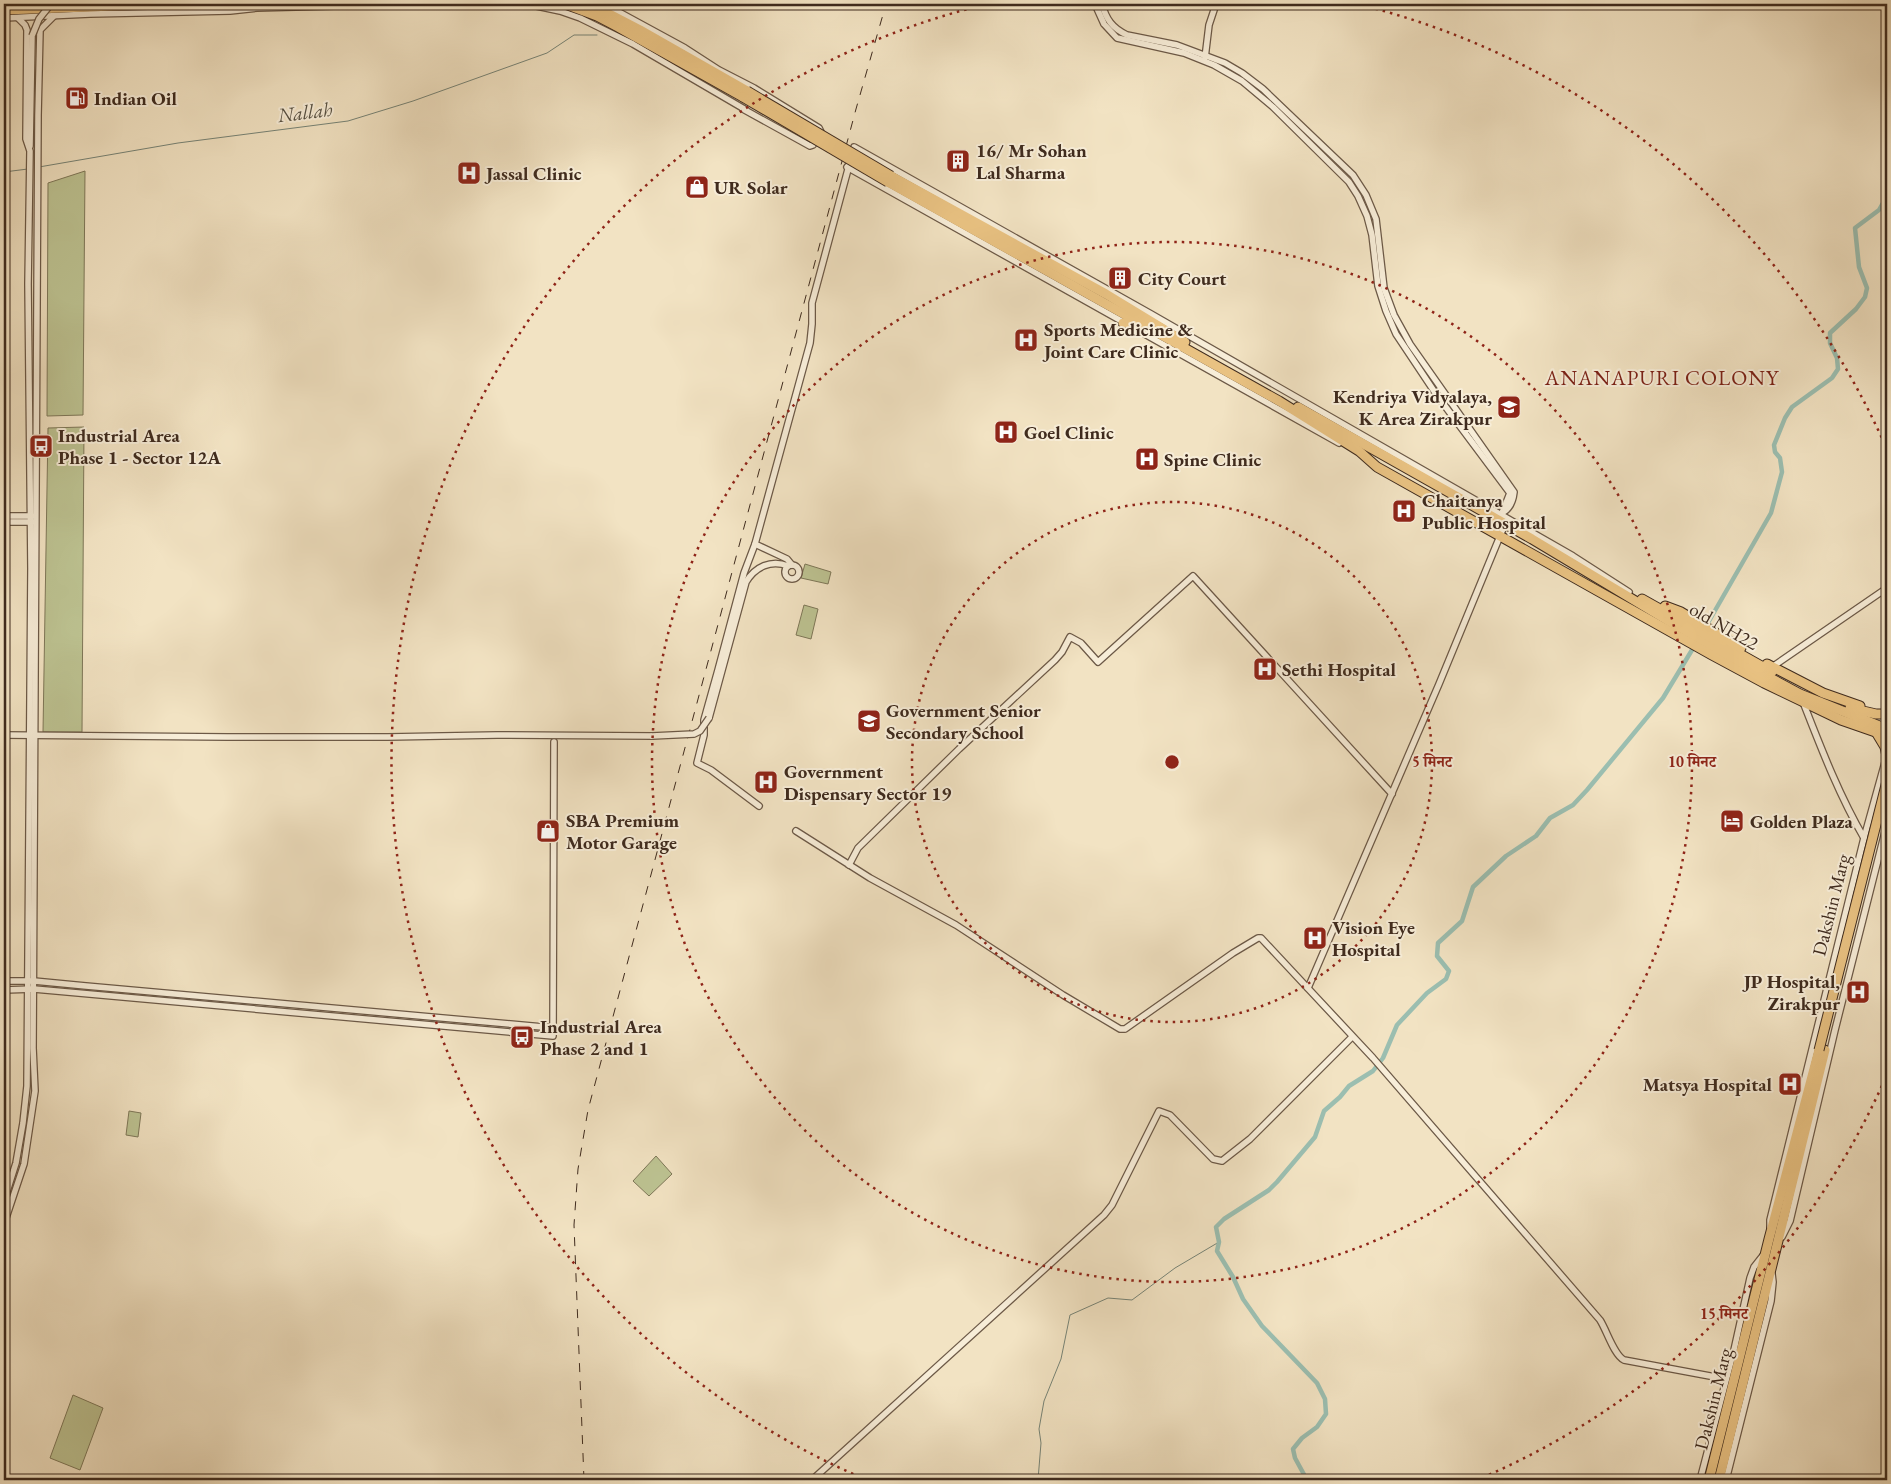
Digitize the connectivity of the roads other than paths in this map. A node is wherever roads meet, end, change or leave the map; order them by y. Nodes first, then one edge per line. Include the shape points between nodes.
1 (51, 4) edge
2 (170, 4) edge
3 (411, 4) edge
4 (527, 4) edge
5 (565, 4) edge
6 (590, 4) edge
7 (605, 4) edge
8 (1096, 4) edge
9 (1102, 4) edge
10 (1216, 4) edge
11 (1379, 4) edge
12 (1397, 4) edge
13 (90, 11) junction
14 (4, 13) edge
15 (54, 16) junction
16 (18, 18) junction
17 (1205, 58) junction
18 (754, 88) junction
19 (744, 109) junction
20 (772, 125) dead end
21 (1324, 147) junction
22 (1319, 152) junction
23 (30, 153) junction
24 (848, 167) junction
25 (28, 284) junction
26 (37, 284) junction
27 (1109, 301) junction
28 (1139, 322) junction
29 (1124, 323) junction
30 (1402, 330) junction
31 (1396, 334) junction
32 (1175, 335) junction
33 (1188, 336) junction
34 (1359, 451) junction
35 (4, 516) edge
36 (1501, 518) junction
37 (29, 519) junction
38 (37, 519) junction
39 (4, 522) edge
40 (1491, 531) junction
41 (1501, 536) junction
42 (755, 544) junction
43 (1887, 588) edge
44 (1625, 592) junction
45 (1676, 621) junction
46 (1712, 642) junction
47 (1772, 667) junction
48 (1803, 702) junction
49 (1887, 708) edge
50 (1887, 714) edge
51 (1887, 729) edge
52 (1876, 732) junction
53 (4, 735) edge
54 (32, 735) junction
55 (1887, 736) edge
56 (554, 742) dead end
57 (1887, 756) edge
58 (1887, 782) edge
59 (1392, 794) junction
60 (1887, 803) edge
61 (758, 806) dead end
62 (1887, 824) edge
63 (796, 831) dead end
64 (1864, 838) junction
65 (849, 864) junction
66 (1829, 978) junction
67 (4, 981) edge
68 (31, 981) junction
69 (1847, 981) junction
70 (1308, 988) junction
71 (4, 990) edge
72 (31, 990) junction
73 (554, 1028) junction
74 (1352, 1037) junction
75 (1822, 1050) junction
76 (4, 1201) edge
77 (4, 1224) edge
78 (1769, 1239) junction
79 (1778, 1244) junction
80 (1767, 1250) junction
81 (1771, 1272) junction
82 (1726, 1378) junction
83 (1715, 1440) junction
84 (1724, 1459) junction
85 (1726, 1477) edge
86 (812, 1480) edge
87 (1700, 1480) edge
88 (1709, 1480) edge
89 (1719, 1480) edge

1 - 23 street, bridge via 32,36
2 - 13 highway
3 - 13 street via 230,11
4 - 19 street via 560,11 596,26
5 - 27 highway, bridge via 618,26 888,182
6 - 27 highway, bridge via 747,90
7 - 18 street
8 - 17 street via 1104,24 1117,38
9 - 17 street via 1108,22 1119,32 1177,45
10 - 17 street via 1209,25
11 - 12 street
13 - 14 highway
13 - 15 street
14 - 16 street
15 - 16 street
15 - 26 street via 40,30
16 - 23 street via 27,30 26,139
17 - 21 street via 1225,63 1257,84
17 - 22 street via 1251,87
18 - 19 street via 754,99
18 - 19 street via 821,132 810,146
19 - 20 street
21 - 22 street
21 - 30 street via 1353,175 1366,194 1378,230 1384,288
22 - 31 street via 1349,182 1364,209 1372,235 1378,286
23 - 25 street
24 - 29 street
24 - 33 street via 854,147
24 - 42 street via 812,303 810,343
25 - 26 street
25 - 37 street
26 - 38 street
27 - 28 highway
27 - 32 highway
28 - 29 highway
28 - 34 highway
29 - 34 street via 1319,433
30 - 31 street
30 - 36 street via 1511,485 1514,499
31 - 36 street via 1510,493
32 - 33 highway
32 - 36 highway
33 - 36 street
34 - 40 highway via 1377,467
35 - 37 street
36 - 40 street
36 - 41 street
36 - 44 highway
37 - 38 street
37 - 39 street
37 - 54 street
38 - 54 street
40 - 41 highway
41 - 45 highway
41 - 59 street
42 - 54 street, bridge via 787,559 790,566 781,563 767,565 754,572 746,582 709,718 694,734
42 - 61 street via 713,686 697,763
43 - 47 street
44 - 45 highway
44 - 45 highway
45 - 46 highway
45 - 46 highway
46 - 47 highway
46 - 48 highway
46 - 50 highway, old NH22 via 1809,692 1858,712
46 - 51 highway via 1800,694
47 - 49 highway via 1842,700 1862,707
48 - 52 highway via 1840,720
48 - 64 street via 1844,801
52 - 55 highway
52 - 57 highway
53 - 54 street
54 - 68 street
56 - 73 street
57 - 64 street, Dakshin Marg
58 - 75 highway, Dakshin Marg, bridge
59 - 65 street via 1192,576 1098,662 1081,643 1070,637 1055,660 861,845
59 - 70 street
60 - 75 highway, Dakshin Marg
62 - 69 street, Dakshin Marg
63 - 65 street
64 - 66 street, Dakshin Marg
65 - 70 street via 956,925 1118,1029 1125,1029 1258,938 1265,941
66 - 69 street
66 - 78 street, Dakshin Marg via 1770,1220
67 - 68 street
68 - 72 street
68 - 73 street
69 - 79 street, Dakshin Marg via 1790,1221
70 - 74 street
71 - 72 street
72 - 73 street via 553,1036
72 - 76 street via 23,1123 16,1163
72 - 77 street via 35,1091 24,1164
74 - 82 street via 1600,1320 1622,1360
74 - 86 street via 1250,1139 1222,1161 1214,1159 1170,1115 1159,1111 1104,1215
75 - 78 highway, Dakshin Marg
75 - 79 highway, Dakshin Marg
78 - 80 highway, Dakshin Marg
79 - 81 highway, Dakshin Marg
80 - 82 street via 1750,1278
80 - 83 highway, Dakshin Marg
81 - 84 highway, Dakshin Marg
81 - 85 street via 1771,1300
82 - 83 street
83 - 87 street
83 - 88 highway, Dakshin Marg
84 - 85 highway
84 - 89 highway, Dakshin Marg

